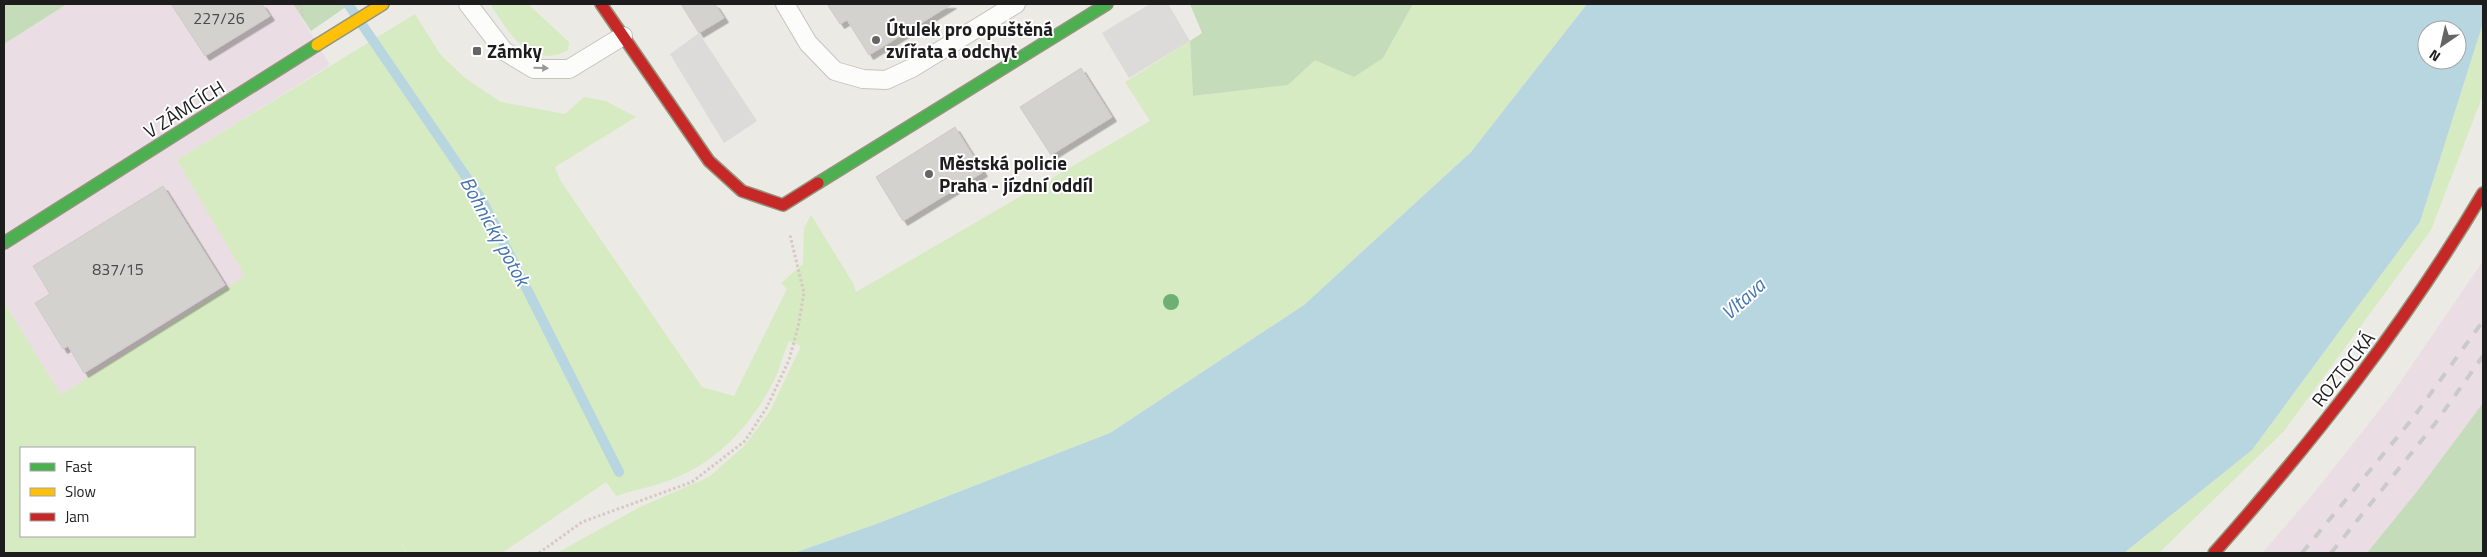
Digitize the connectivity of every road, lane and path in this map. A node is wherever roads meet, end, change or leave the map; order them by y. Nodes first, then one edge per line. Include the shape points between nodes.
1 (383, 4) edge
2 (468, 4) edge
3 (601, 4) edge
4 (785, 4) edge
5 (1016, 4) edge
6 (1107, 4) edge
7 (623, 36) junction
8 (2483, 194) edge
9 (783, 206) junction
10 (4, 243) edge
11 (539, 553) edge
12 (2214, 553) edge

1 - 10 street, V ZÁMCÍCH
2 -> 7 lane via 504,51 534,69 568,68
3 - 7 street
4 - 5 lane via 808,43 835,71 863,79 886,80 912,68
6 - 9 street
7 - 9 street via 709,161 742,191
8 - 12 street, ROZTOCKÁ via 2440,268 2365,373
9 - 11 path via 804,293 789,360 767,407 744,441 692,482 582,522

